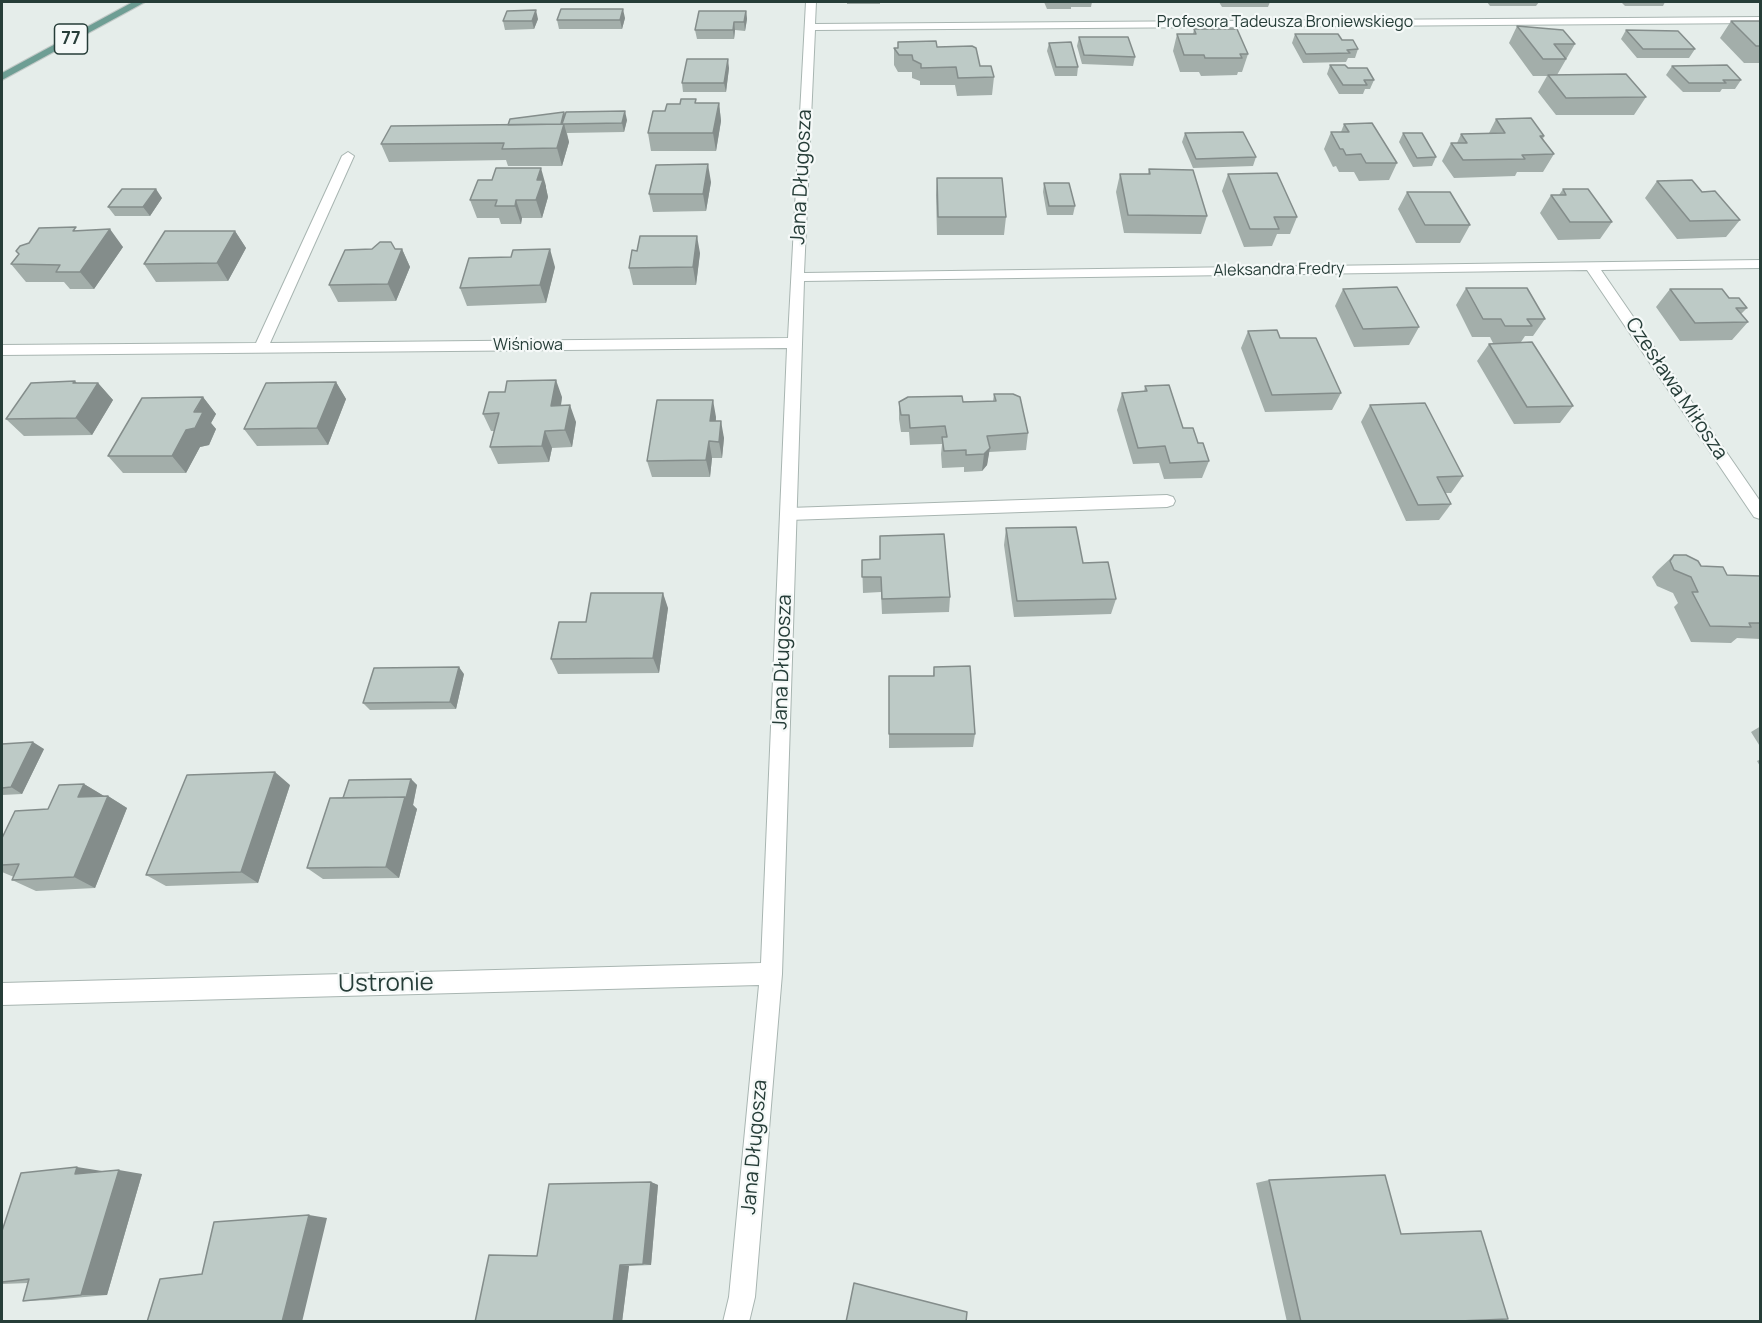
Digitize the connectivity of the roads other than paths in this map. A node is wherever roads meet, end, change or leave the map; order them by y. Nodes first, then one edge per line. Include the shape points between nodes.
1 (140, 2) edge
2 (811, 2) edge
3 (1761, 20) edge
4 (810, 27) junction
5 (2, 77) edge
6 (348, 156) dead end
7 (1761, 264) edge
8 (1591, 266) junction
9 (797, 277) junction
10 (795, 344) junction
11 (261, 348) junction
12 (2, 350) edge
13 (1167, 501) dead end
14 (1761, 513) edge
15 (789, 514) junction
16 (771, 974) junction
17 (2, 994) edge
18 (736, 1322) edge

1 - 5 main road, 77
2 - 4 street, Jana Długosza
3 - 4 street, Profesora Tadeusza Broniewskiego
4 - 9 street, Jana Długosza
6 - 11 street
7 - 8 street, Aleksandra Fredry
8 - 9 street, Aleksandra Fredry
8 - 14 street, Czesława Miłosza
9 - 10 street, Jana Długosza
10 - 11 street, Wiśniowa
10 - 15 street, Jana Długosza
11 - 12 street, Wiśniowa
13 - 15 street
15 - 16 street, Jana Długosza
16 - 17 street, Ustronie
16 - 18 street, Jana Długosza via 742,1297

